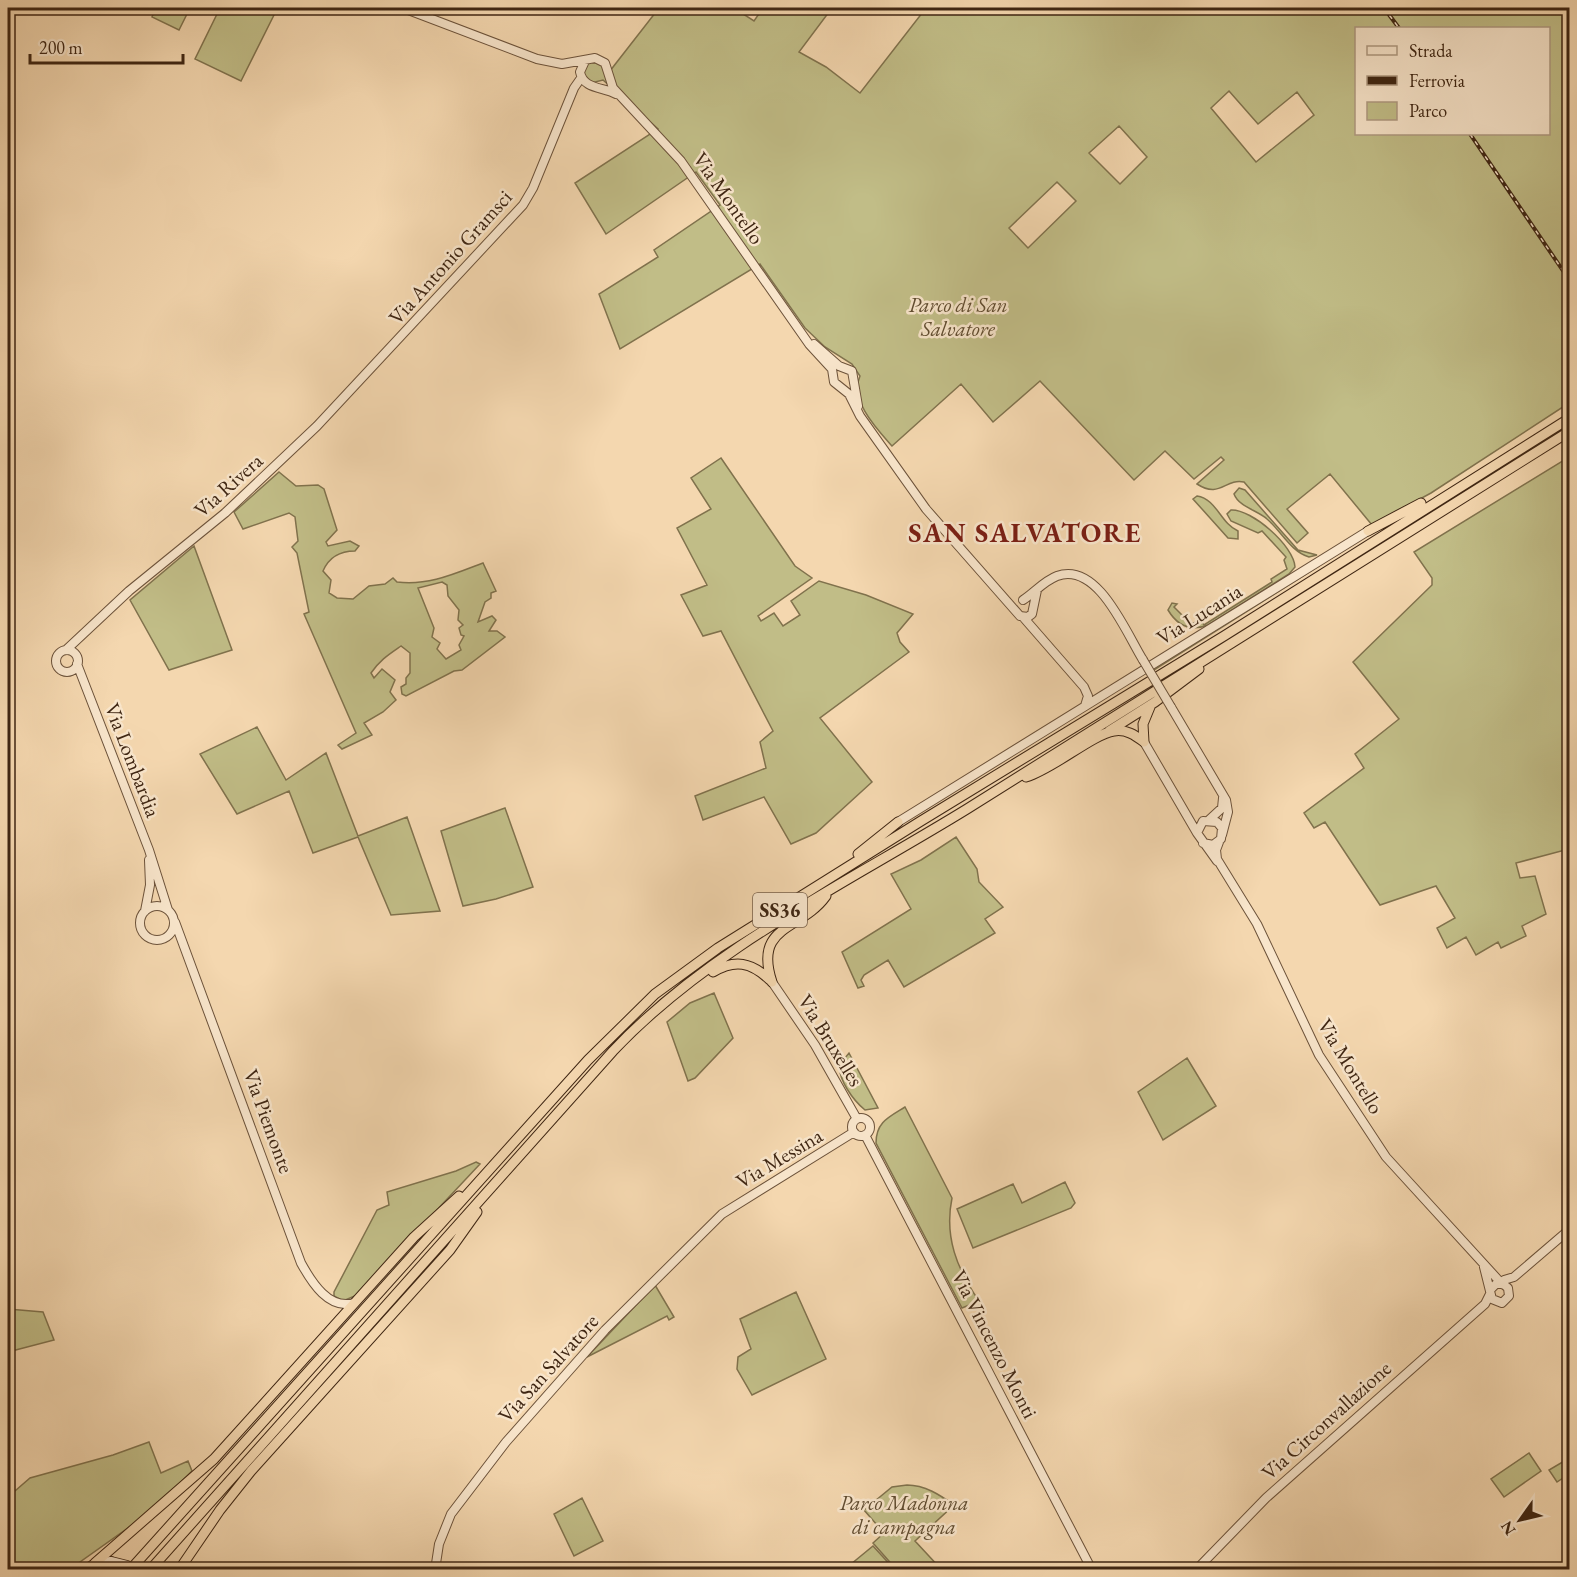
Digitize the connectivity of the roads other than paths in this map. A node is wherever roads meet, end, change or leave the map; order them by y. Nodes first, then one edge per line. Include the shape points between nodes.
1 (403, 8) edge
2 (585, 61) junction
3 (562, 64) junction
4 (608, 75) junction
5 (582, 79) junction
6 (596, 87) junction
7 (621, 97) junction
8 (798, 328) junction
9 (392, 349) joint
10 (842, 367) junction
11 (834, 375) junction
12 (854, 381) junction
13 (843, 388) junction
14 (860, 416) junction
15 (1569, 418) edge
16 (1569, 431) edge
17 (1492, 466) junction
18 (1368, 531) joint
19 (1037, 590) junction
20 (1005, 598) junction
21 (1022, 600) junction
22 (1033, 604) junction
23 (1016, 609) junction
24 (1027, 616) junction
25 (79, 638) junction
26 (66, 650) junction
27 (1217, 652) junction
28 (76, 654) junction
29 (77, 664) junction
30 (67, 671) junction
31 (1138, 674) junction
32 (84, 683) junction
33 (1084, 687) junction
34 (1151, 705) junction
35 (1085, 706) junction
36 (1105, 734) junction
37 (1144, 742) junction
38 (1015, 779) junction
39 (1222, 793) junction
40 (1188, 814) junction
41 (1206, 820) junction
42 (898, 822) joint
43 (1197, 833) junction
44 (1221, 838) junction
45 (1203, 843) junction
46 (149, 850) junction
47 (1220, 864) junction
48 (826, 880) junction
49 (829, 892) junction
50 (168, 910) junction
51 (145, 911) junction
52 (175, 922) junction
53 (166, 939) junction
54 (183, 944) junction
55 (772, 981) junction
56 (687, 984) junction
57 (857, 1119) junction
58 (854, 1132) junction
59 (865, 1135) junction
60 (488, 1171) junction
61 (502, 1177) junction
62 (722, 1214) joint
63 (1569, 1229) edge
64 (1484, 1265) junction
65 (1503, 1283) junction
66 (1490, 1292) junction
67 (334, 1302) junction
68 (1496, 1303) junction
69 (354, 1304) junction
70 (1485, 1304) junction
71 (337, 1322) junction
72 (95, 1563) junction
73 (84, 1569) edge
74 (132, 1569) edge
75 (150, 1569) edge
76 (179, 1569) edge
77 (435, 1569) edge
78 (1092, 1569) edge
79 (1196, 1569) edge

1 - 3 street via 523,55
2 - 3 street
2 - 4 street via 602,61
2 - 5 street via 580,68
3 - 5 street
4 - 6 street
4 - 7 street, Via Montello
5 - 6 street
5 - 9 street, Via Antonio Gramsci via 574,88 523,205
6 - 7 street, Via Montello
7 - 8 street, Via Montello via 657,133 698,185
8 - 10 street, Via Montello
8 - 11 street, Via Montello
9 - 25 street, Via Rivera via 225,513 129,591
10 - 11 street
10 - 12 street via 852,371
11 - 13 street via 836,385
12 - 13 street
12 - 14 street
13 - 14 street
14 - 20 street via 926,509
15 - 17 highway, SS36
16 - 27 highway, SS36
17 - 18 highway via 1468,474
17 - 48 highway, SS36
18 - 31 street, Via Lucania
19 - 21 street, Via Montello
19 - 22 street
19 - 39 street, Via Montello, bridge via 1049,579 1072,573 1088,578 1101,592
20 - 21 street
20 - 23 street
21 - 22 street
21 - 23 street
22 - 24 street
23 - 24 street
24 - 33 street via 1032,628
25 - 26 street, Via Rivera
25 - 28 street
26 - 28 street
26 - 30 street via 59,653 56,661 60,669
27 - 34 highway
27 - 38 highway, SS36
28 - 29 street
29 - 30 street
29 - 32 street, Via Lombardia
30 - 32 street, Via Lombardia
31 - 33 street via 1099,691
31 - 35 street, Via Lucania
32 - 46 street, Via Lombardia
33 - 35 street via 1088,696
34 - 36 highway
34 - 37 highway via 1143,724
35 - 42 street, Via Lucania
36 - 37 highway via 1127,732
36 - 38 highway via 1043,771
37 - 40 street
38 - 49 highway, SS36
39 - 41 street via 1222,808
39 - 44 street, Via Montello via 1228,812
40 - 41 street
40 - 43 street
41 - 43 street
41 - 44 street via 1220,824
42 - 48 highway
43 - 45 street
44 - 45 street via 1209,845
44 - 47 street, Via Montello via 1216,850
45 - 47 street, Via Montello
46 - 50 street, Via Lombardia
46 - 51 street, Via Lombardia via 150,885
47 - 64 street, Via Montello via 1267,944 1316,1050 1386,1157
48 - 60 highway, SS36 via 718,948 655,994 588,1060
49 - 55 highway via 819,907 778,932 770,943 767,966
49 - 56 highway, SS36
50 - 51 street via 159,906
50 - 52 street
51 - 53 street via 140,921 145,935 153,940
52 - 53 street
52 - 54 street, Via Piemonte
53 - 54 street
54 - 67 street, Via Piemonte via 301,1263 311,1281
55 - 56 highway via 750,964 737,963
55 - 57 street, Via Bruxelles via 815,1045
56 - 61 highway, SS36 via 633,1029
57 - 58 street via 852,1125
57 - 59 street via 868,1122 870,1128
58 - 59 street
58 - 62 street, Via Messina
59 - 78 street, Via Vincenzo Monti
60 - 69 highway via 431,1220
60 - 74 highway, SS36
61 - 75 highway, SS36
61 - 76 highway via 450,1250 235,1490
62 - 77 street, Via San Salvatore via 605,1330 506,1442 451,1515 439,1544
63 - 65 street
64 - 65 street, Via Montello
64 - 66 street, Via Montello
65 - 66 street via 1496,1284
65 - 68 street via 1506,1300
66 - 68 street
66 - 70 street, Via Circonvallazione
67 - 69 street
67 - 71 street
68 - 70 street
69 - 71 highway
70 - 79 street, Via Circonvallazione via 1266,1498
71 - 72 highway via 214,1459
72 - 73 main road
72 - 74 main road, bridge via 111,1561

